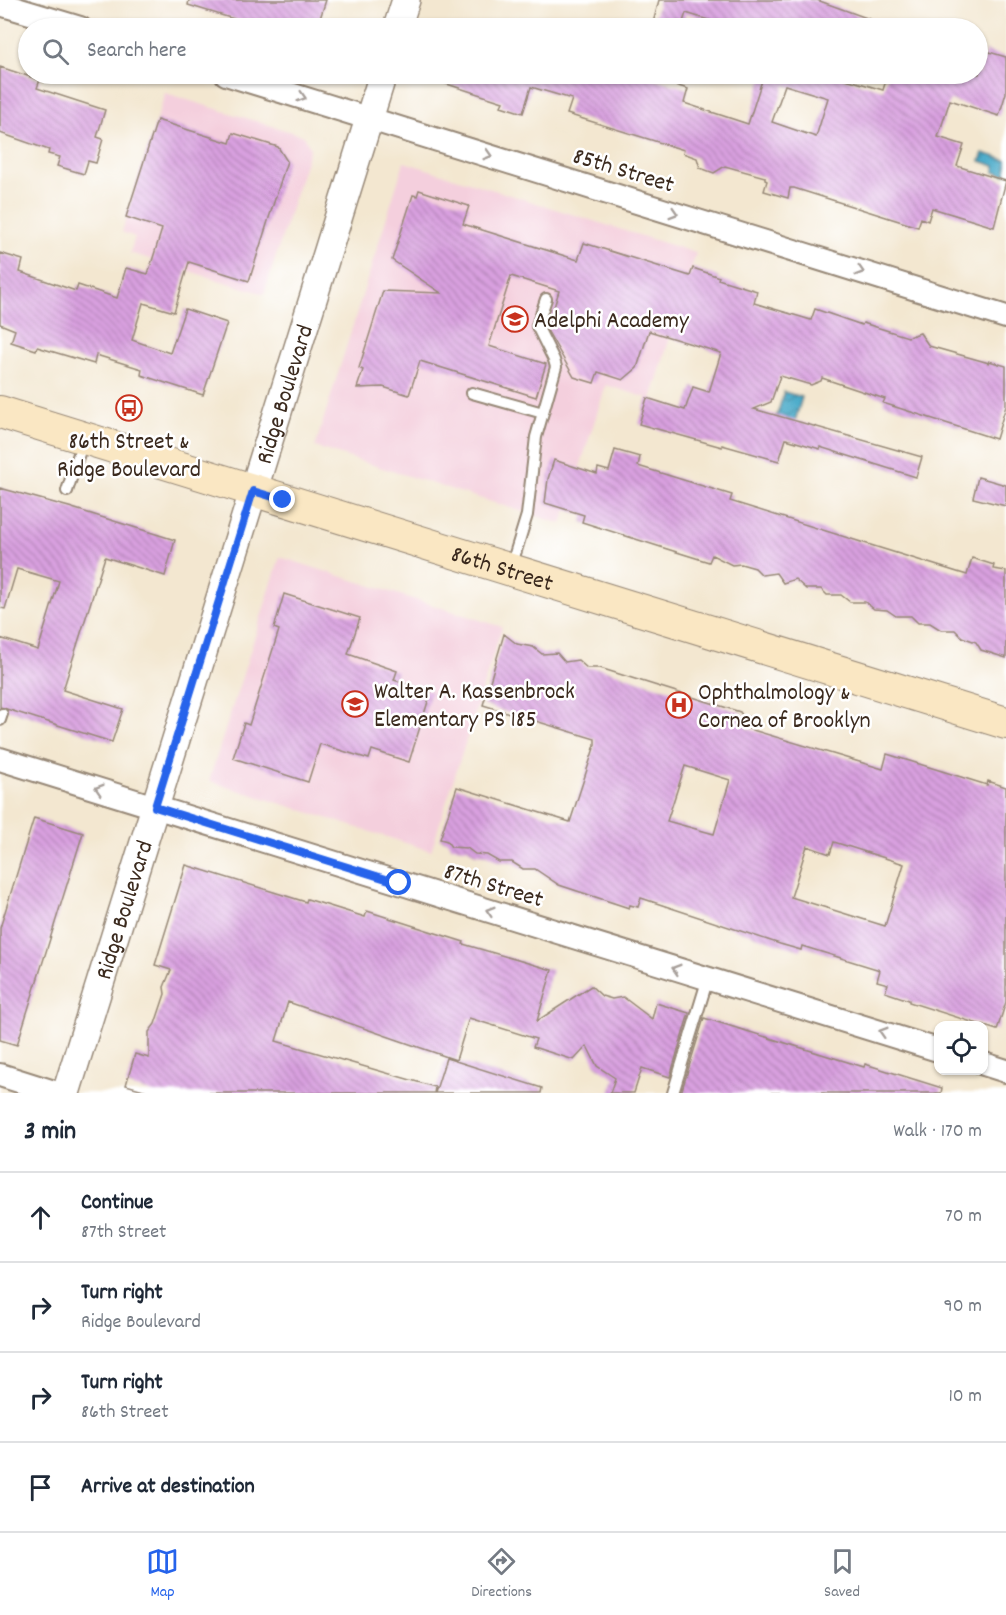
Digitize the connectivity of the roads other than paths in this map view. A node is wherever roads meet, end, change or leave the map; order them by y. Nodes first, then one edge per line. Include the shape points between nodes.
1 (406, 0) edge
2 (0, 4) edge
3 (47, 18) edge
4 (400, 18) edge
5 (259, 84) edge
6 (380, 84) edge
7 (369, 117) junction
8 (546, 299) dead end
9 (1006, 317) edge
10 (472, 393) dead end
11 (0, 412) edge
12 (543, 413) junction
13 (84, 438) junction
14 (67, 491) dead end
15 (253, 491) junction
16 (510, 570) junction
17 (1006, 723) edge
18 (0, 759) edge
19 (155, 807) junction
20 (708, 978) junction
21 (934, 1048) edge
22 (988, 1065) edge
23 (1006, 1071) edge
24 (0, 1075) edge
25 (57, 1093) edge
26 (66, 1093) edge
27 (673, 1093) edge

1 - 4 street
2 - 3 street
5 -> 7 street, 85th Street
6 - 7 street, Ridge Boulevard
7 -> 9 street, 85th Street
7 - 15 street, Ridge Boulevard
8 - 12 lane via 537,326 556,367
10 - 12 lane
11 - 13 main road, 86th Street
12 - 16 lane via 535,444 527,515
13 - 14 lane
13 - 15 main road, 86th Street
15 - 16 main road, 86th Street
15 - 19 street, Ridge Boulevard
16 - 17 main road, 86th Street
19 -> 18 street, 87th Street
20 -> 19 street, 87th Street
19 - 26 street, Ridge Boulevard
21 -> 20 street, 87th Street
20 - 27 lane
22 - 23 street
24 - 25 street

